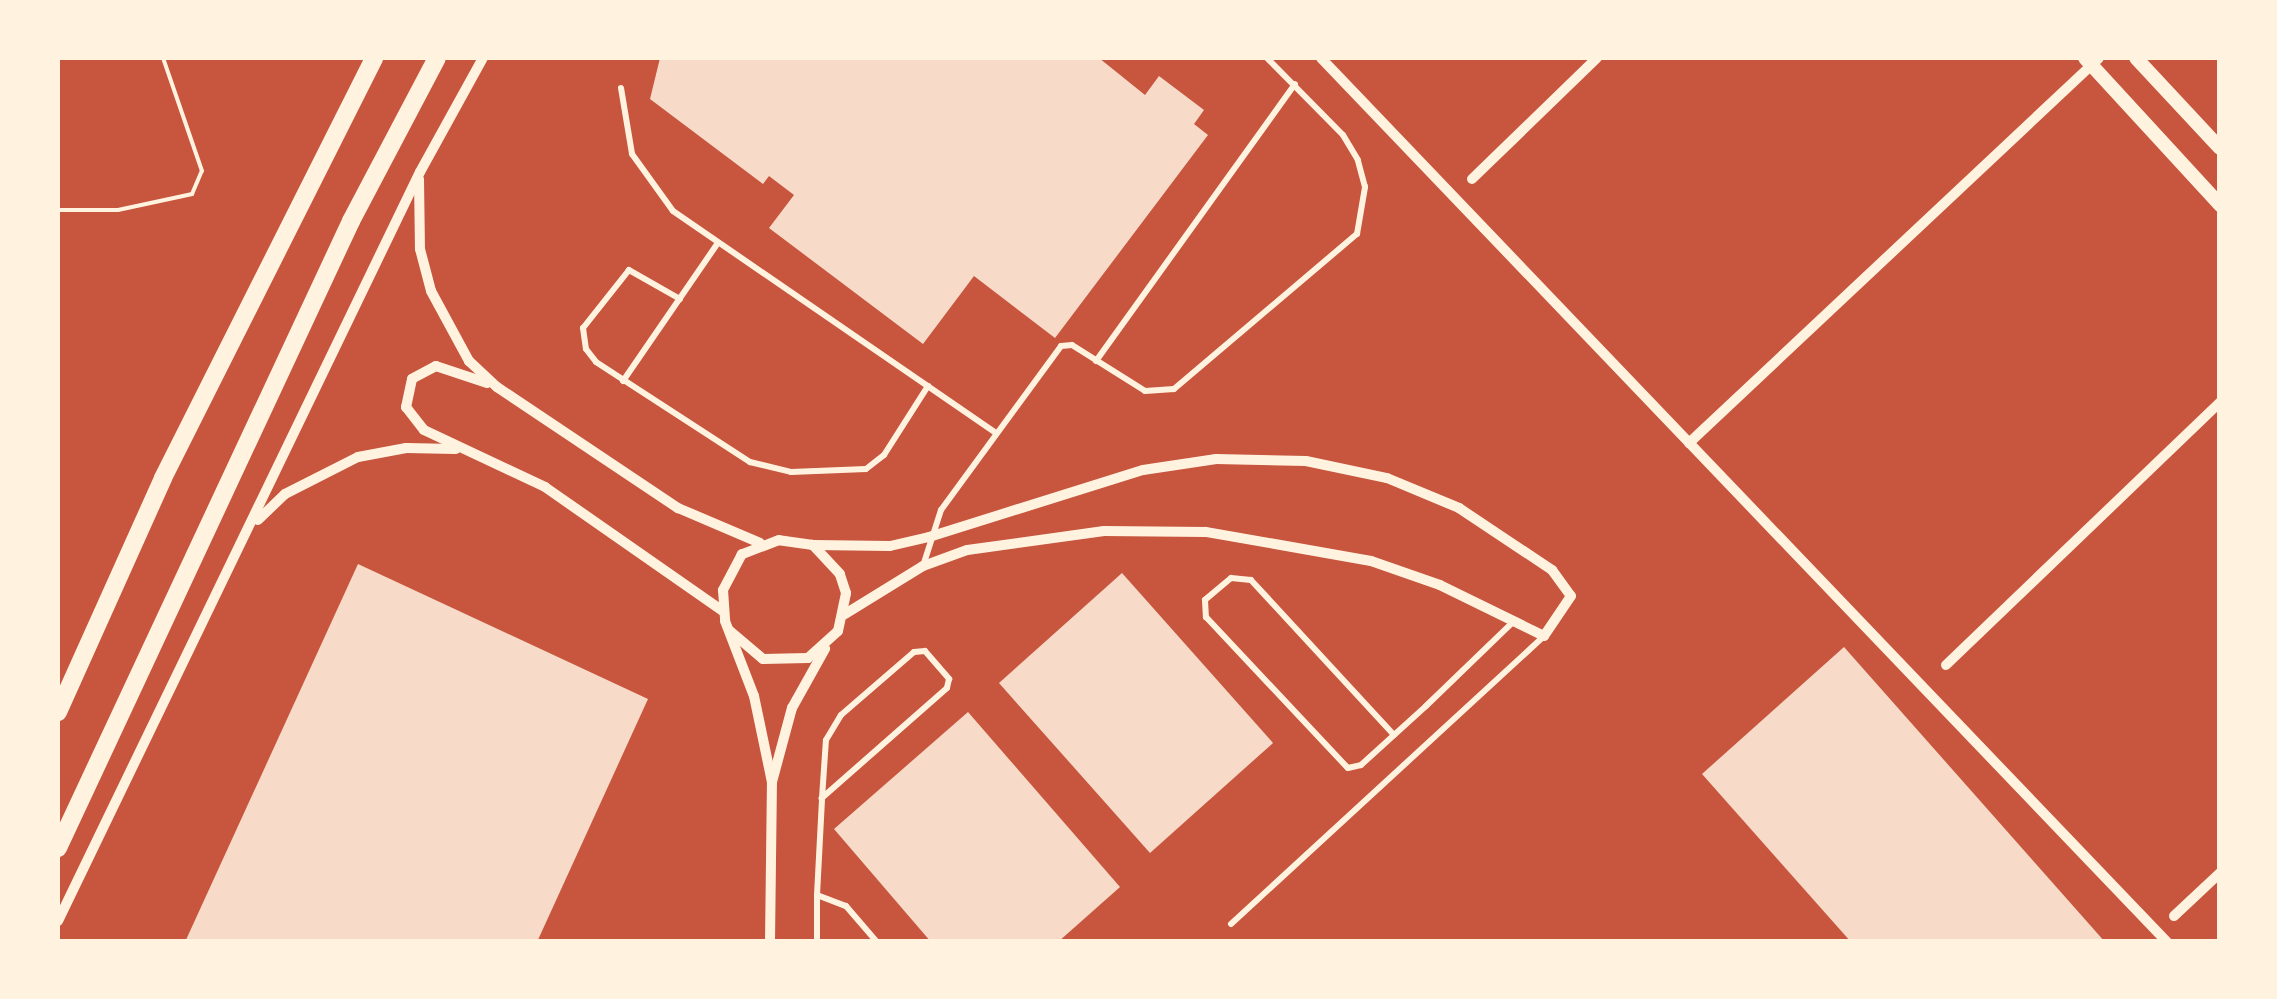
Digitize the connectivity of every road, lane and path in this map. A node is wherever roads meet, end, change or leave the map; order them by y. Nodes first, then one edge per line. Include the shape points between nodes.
1 (163, 58) edge
2 (374, 58) edge
3 (437, 58) edge
4 (482, 58) edge
5 (1267, 58) edge
6 (1321, 58) edge
7 (1597, 58) edge
8 (2136, 58) edge
9 (2092, 60) edge
10 (1295, 84) junction
11 (621, 88) dead end
12 (2220, 148) edge
13 (420, 172) junction
14 (1472, 179) dead end
15 (2220, 205) edge
16 (58, 210) edge
17 (718, 244) junction
18 (680, 299) junction
19 (1096, 361) junction
20 (623, 380) junction
21 (928, 386) junction
22 (497, 387) junction
23 (2220, 402) edge
24 (996, 432) junction
25 (1689, 443) junction
26 (457, 449) junction
27 (250, 526) junction
28 (929, 537) junction
29 (760, 543) junction
30 (812, 545) junction
31 (923, 566) junction
32 (723, 611) junction
33 (845, 614) junction
34 (1515, 620) junction
35 (730, 631) junction
36 (1544, 636) junction
37 (826, 646) junction
38 (1946, 666) dead end
39 (58, 712) edge
40 (1394, 735) junction
41 (772, 782) junction
42 (822, 798) junction
43 (58, 848) edge
44 (2220, 873) edge
45 (816, 895) junction
46 (2174, 916) dead end
47 (58, 921) edge
48 (1231, 924) dead end
49 (770, 942) edge
50 (817, 942) edge
51 (877, 942) edge
52 (2168, 942) edge

1 - 16 path via 202,172 192,194 118,210
2 - 39 main road via 163,478
3 - 43 main road via 351,221
4 - 13 street
5 - 10 lane
6 - 25 street
7 - 14 street
8 - 12 street
9 - 15 street
9 - 25 street
10 - 19 lane
10 - 19 lane via 1358,160 1364,187 1356,234 1174,389 1145,391
11 - 17 lane via 632,154 649,186
13 - 22 street via 420,249 431,291 469,361
13 - 27 street
17 - 18 lane
17 - 21 lane
18 - 20 lane
18 - 20 lane via 637,271 619,276 582,338 596,362
19 - 24 lane via 1061,346
20 - 21 lane via 750,462 834,474 874,465
21 - 24 lane
22 - 26 street via 436,366 412,379 405,392 413,419
22 - 29 street via 678,508
23 - 38 street
24 - 28 lane
25 - 52 street
26 - 27 street via 406,448 358,457 286,494
26 - 32 street via 545,487
27 - 47 street
28 - 30 street via 870,547
28 - 31 lane
28 - 36 street via 1143,470 1216,459 1306,461 1388,478 1459,508 1518,544 1552,570 1571,596
29 - 30 street
29 - 32 street via 729,570
30 - 33 street via 840,574
31 - 33 street
31 - 34 street via 967,550 1055,534 1206,532 1371,560
32 - 35 street
33 - 37 street
34 - 36 street
34 - 40 lane
35 - 37 street via 744,648 786,663
35 - 41 street via 754,696
36 - 48 lane
37 - 41 street via 792,708
40 - 40 lane via 1251,580 1230,578 1205,600 1206,616 1341,766 1361,765
41 - 49 street
42 - 42 lane via 832,727 914,652 925,651 949,680 947,688
42 - 45 lane
44 - 46 street
45 - 50 lane
45 - 51 lane via 846,906

